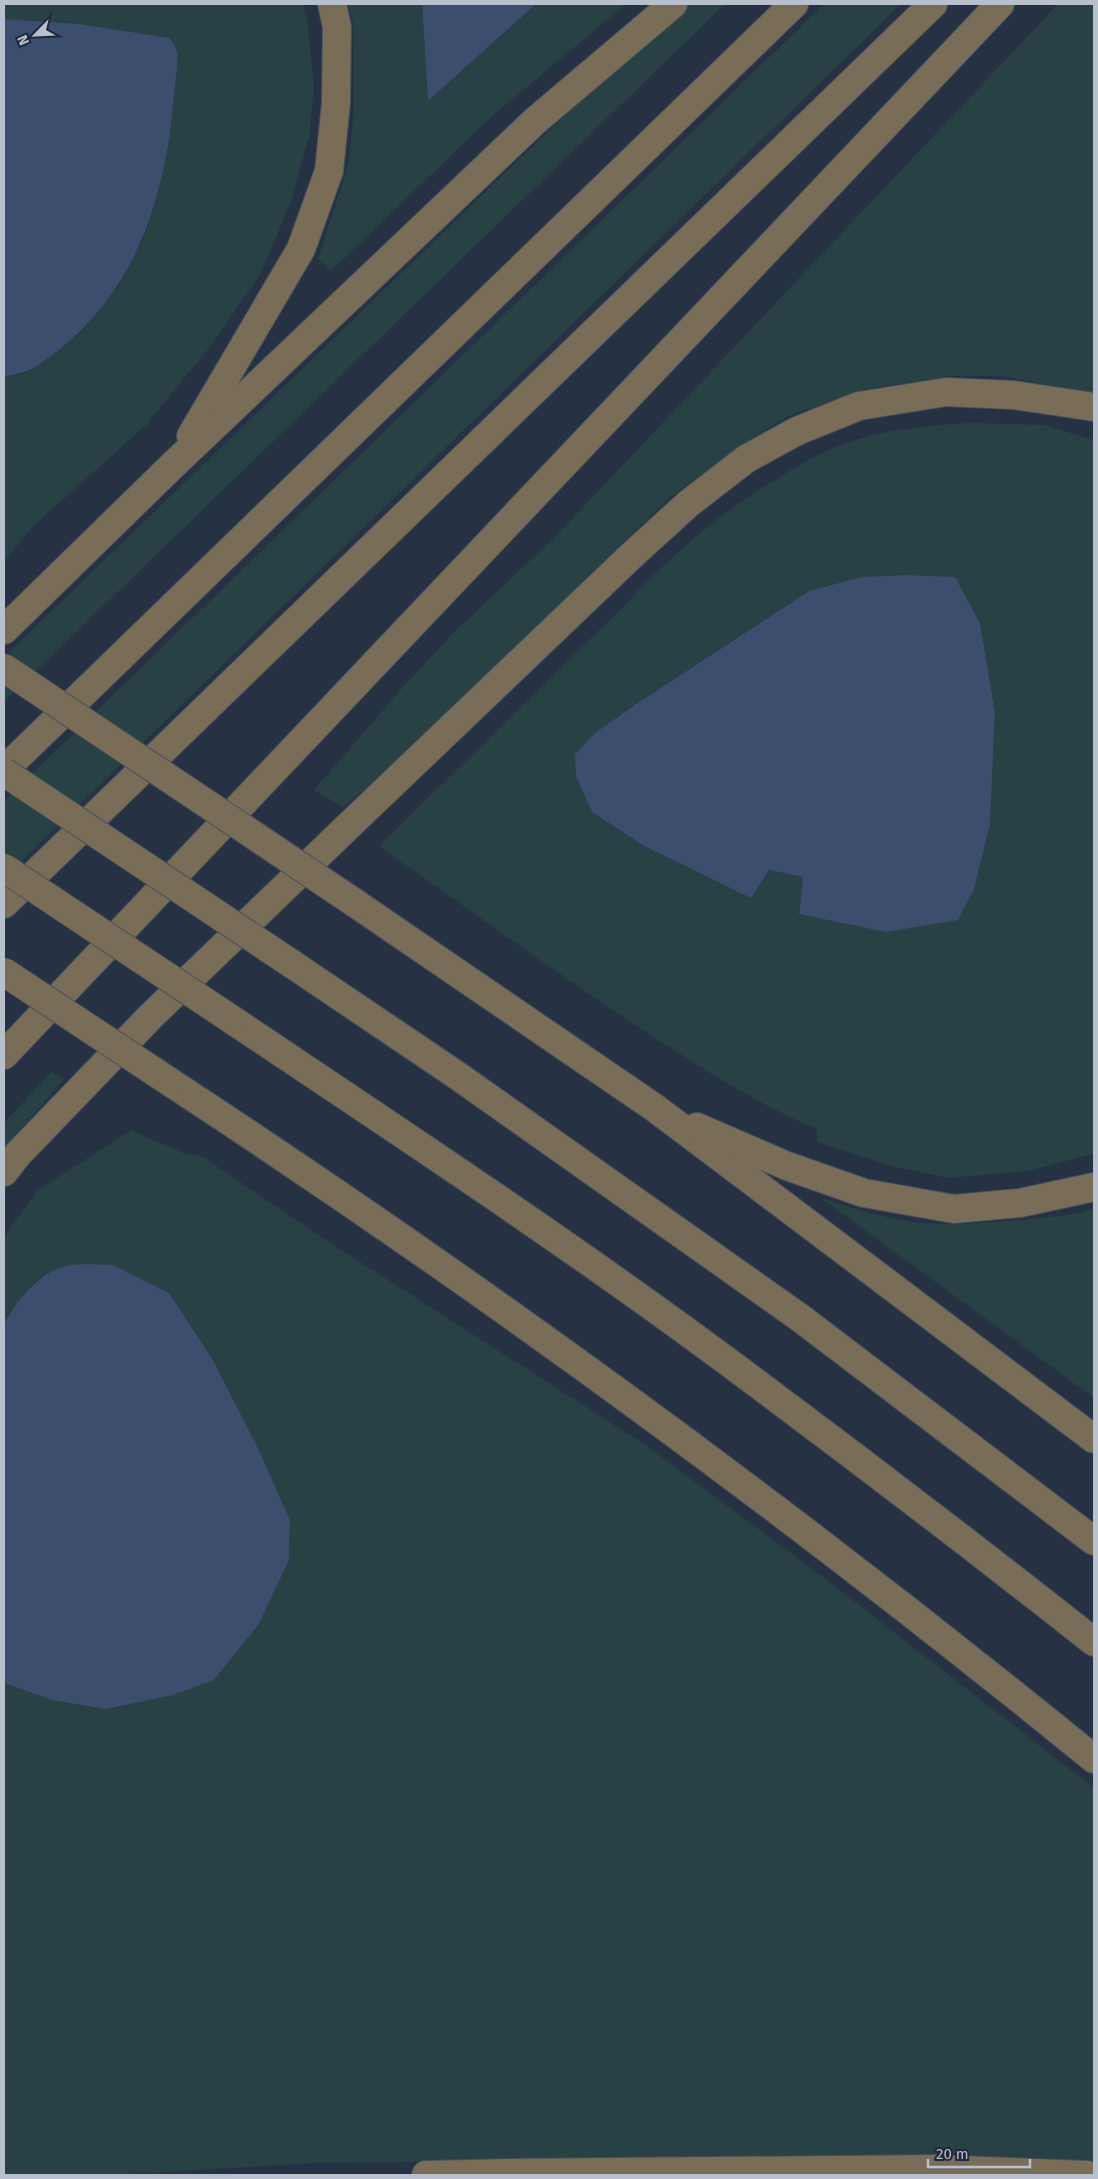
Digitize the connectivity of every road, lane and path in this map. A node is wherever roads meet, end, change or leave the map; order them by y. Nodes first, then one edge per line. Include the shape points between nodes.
1 (332, 4) edge
2 (673, 4) edge
3 (794, 4) edge
4 (933, 4) edge
5 (1000, 4) edge
6 (1094, 407) edge
7 (173, 465) junction
8 (4, 630) edge
9 (4, 668) edge
10 (4, 771) edge
11 (4, 868) edge
12 (4, 904) edge
13 (4, 972) edge
14 (4, 1055) edge
15 (655, 1108) junction
16 (4, 1172) edge
17 (1094, 1187) edge
18 (1094, 1439) edge
19 (1094, 1541) edge
20 (1094, 1642) edge
21 (1094, 1759) edge
22 (426, 2175) edge
23 (1087, 2175) edge

1 - 7 highway via 337,27 337,56 329,171 301,249
2 - 7 highway via 535,121
3 - 10 highway
4 - 12 highway
5 - 14 highway
6 - 16 highway via 1013,394 946,392 860,406 797,431 746,458 630,556 356,819 152,1016
7 - 8 highway
9 - 15 highway, bridge via 355,902
10 - 19 highway, bridge via 466,1082 799,1317
11 - 20 highway, bridge via 502,1200 738,1369
13 - 21 highway, bridge via 309,1174 481,1293 832,1553
15 - 17 highway via 787,1166 864,1193 954,1209 1020,1203
15 - 18 highway
22 - 23 highway via 927,2169

